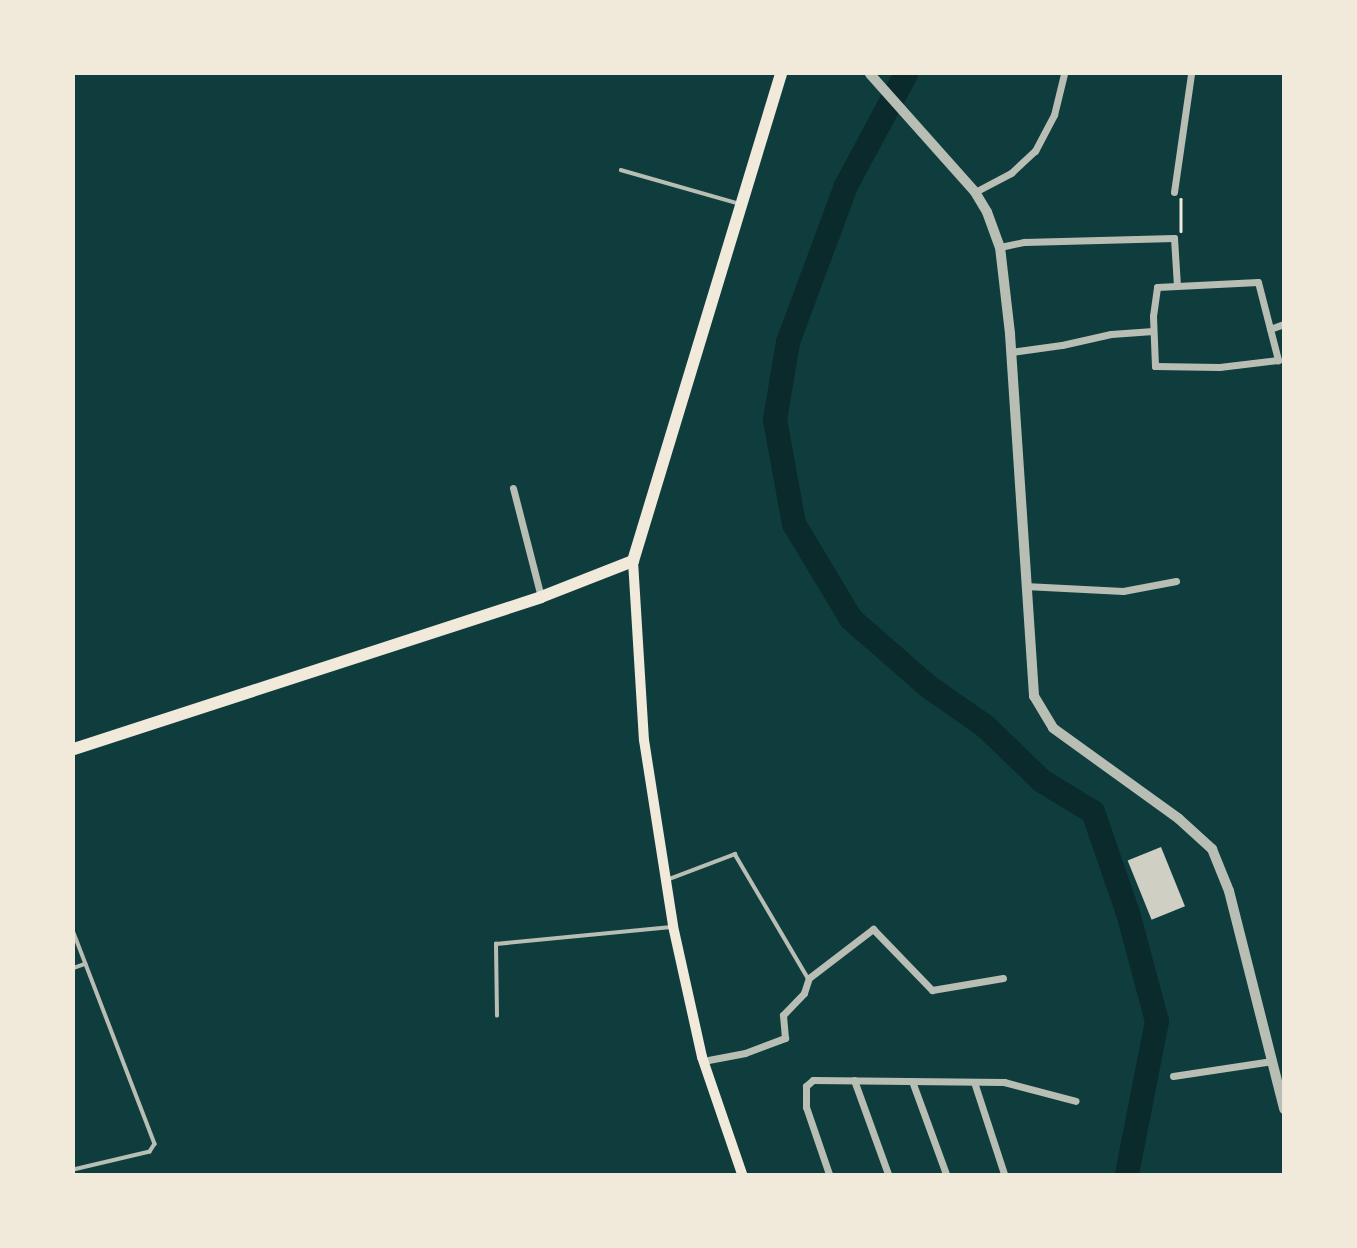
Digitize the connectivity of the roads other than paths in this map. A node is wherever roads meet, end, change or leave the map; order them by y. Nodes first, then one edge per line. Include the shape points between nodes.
1 (781, 74) edge
2 (870, 74) edge
3 (1064, 74) edge
4 (1191, 74) edge
5 (621, 170) dead end
6 (975, 192) junction
7 (1174, 192) road end
8 (741, 204) junction
9 (1000, 247) junction
10 (1177, 286) junction
11 (1283, 324) edge
12 (1270, 329) junction
13 (1153, 331) junction
14 (1011, 352) junction
15 (513, 488) dead end
16 (633, 561) junction
17 (1176, 581) dead end
18 (1026, 586) junction
19 (541, 597) junction
20 (74, 749) edge
21 (665, 880) junction
22 (673, 926) junction
23 (74, 933) edge
24 (85, 964) junction
25 (74, 968) edge
26 (808, 978) junction
27 (1003, 978) dead end
28 (498, 1016) dead end
29 (704, 1061) junction
30 (1272, 1061) junction
31 (1173, 1076) dead end
32 (854, 1080) junction
33 (912, 1081) junction
34 (974, 1082) junction
35 (1076, 1101) dead end
36 (1283, 1109) edge
37 (74, 1170) edge
38 (742, 1174) edge
39 (829, 1174) edge
40 (888, 1174) edge
41 (946, 1174) edge
42 (1004, 1174) edge

1 - 8 main road
2 - 6 street
3 - 6 street via 1054,115 1035,151 1011,173
4 - 7 street
5 - 8 lane
6 - 9 street
8 - 16 main road
9 - 10 street via 1024,242 1174,238
9 - 14 street
10 - 12 street via 1258,282
10 - 13 street via 1157,287
11 - 12 street
12 - 13 street via 1278,360 1191,368 1155,366
13 - 14 street
14 - 18 street
15 - 19 street
16 - 19 main road
16 - 21 main road via 644,740
17 - 18 street via 1123,591
18 - 30 street via 1030,677 1042,714 1053,728 1179,819 1212,849 1229,891
19 - 20 main road
21 - 22 main road
21 - 26 lane via 735,854
22 - 28 lane via 496,944
22 - 29 main road
23 - 24 lane
24 - 25 lane
24 - 37 lane via 155,1144 150,1152
26 - 27 street via 873,929 932,990
26 - 29 street via 804,993 783,1015 785,1038 745,1053
29 - 38 main road
30 - 31 street
30 - 36 street
32 - 33 street
32 - 39 street via 813,1080 806,1086 806,1107
32 - 40 street
33 - 34 street
33 - 41 street
34 - 35 street via 1004,1082
34 - 42 street

